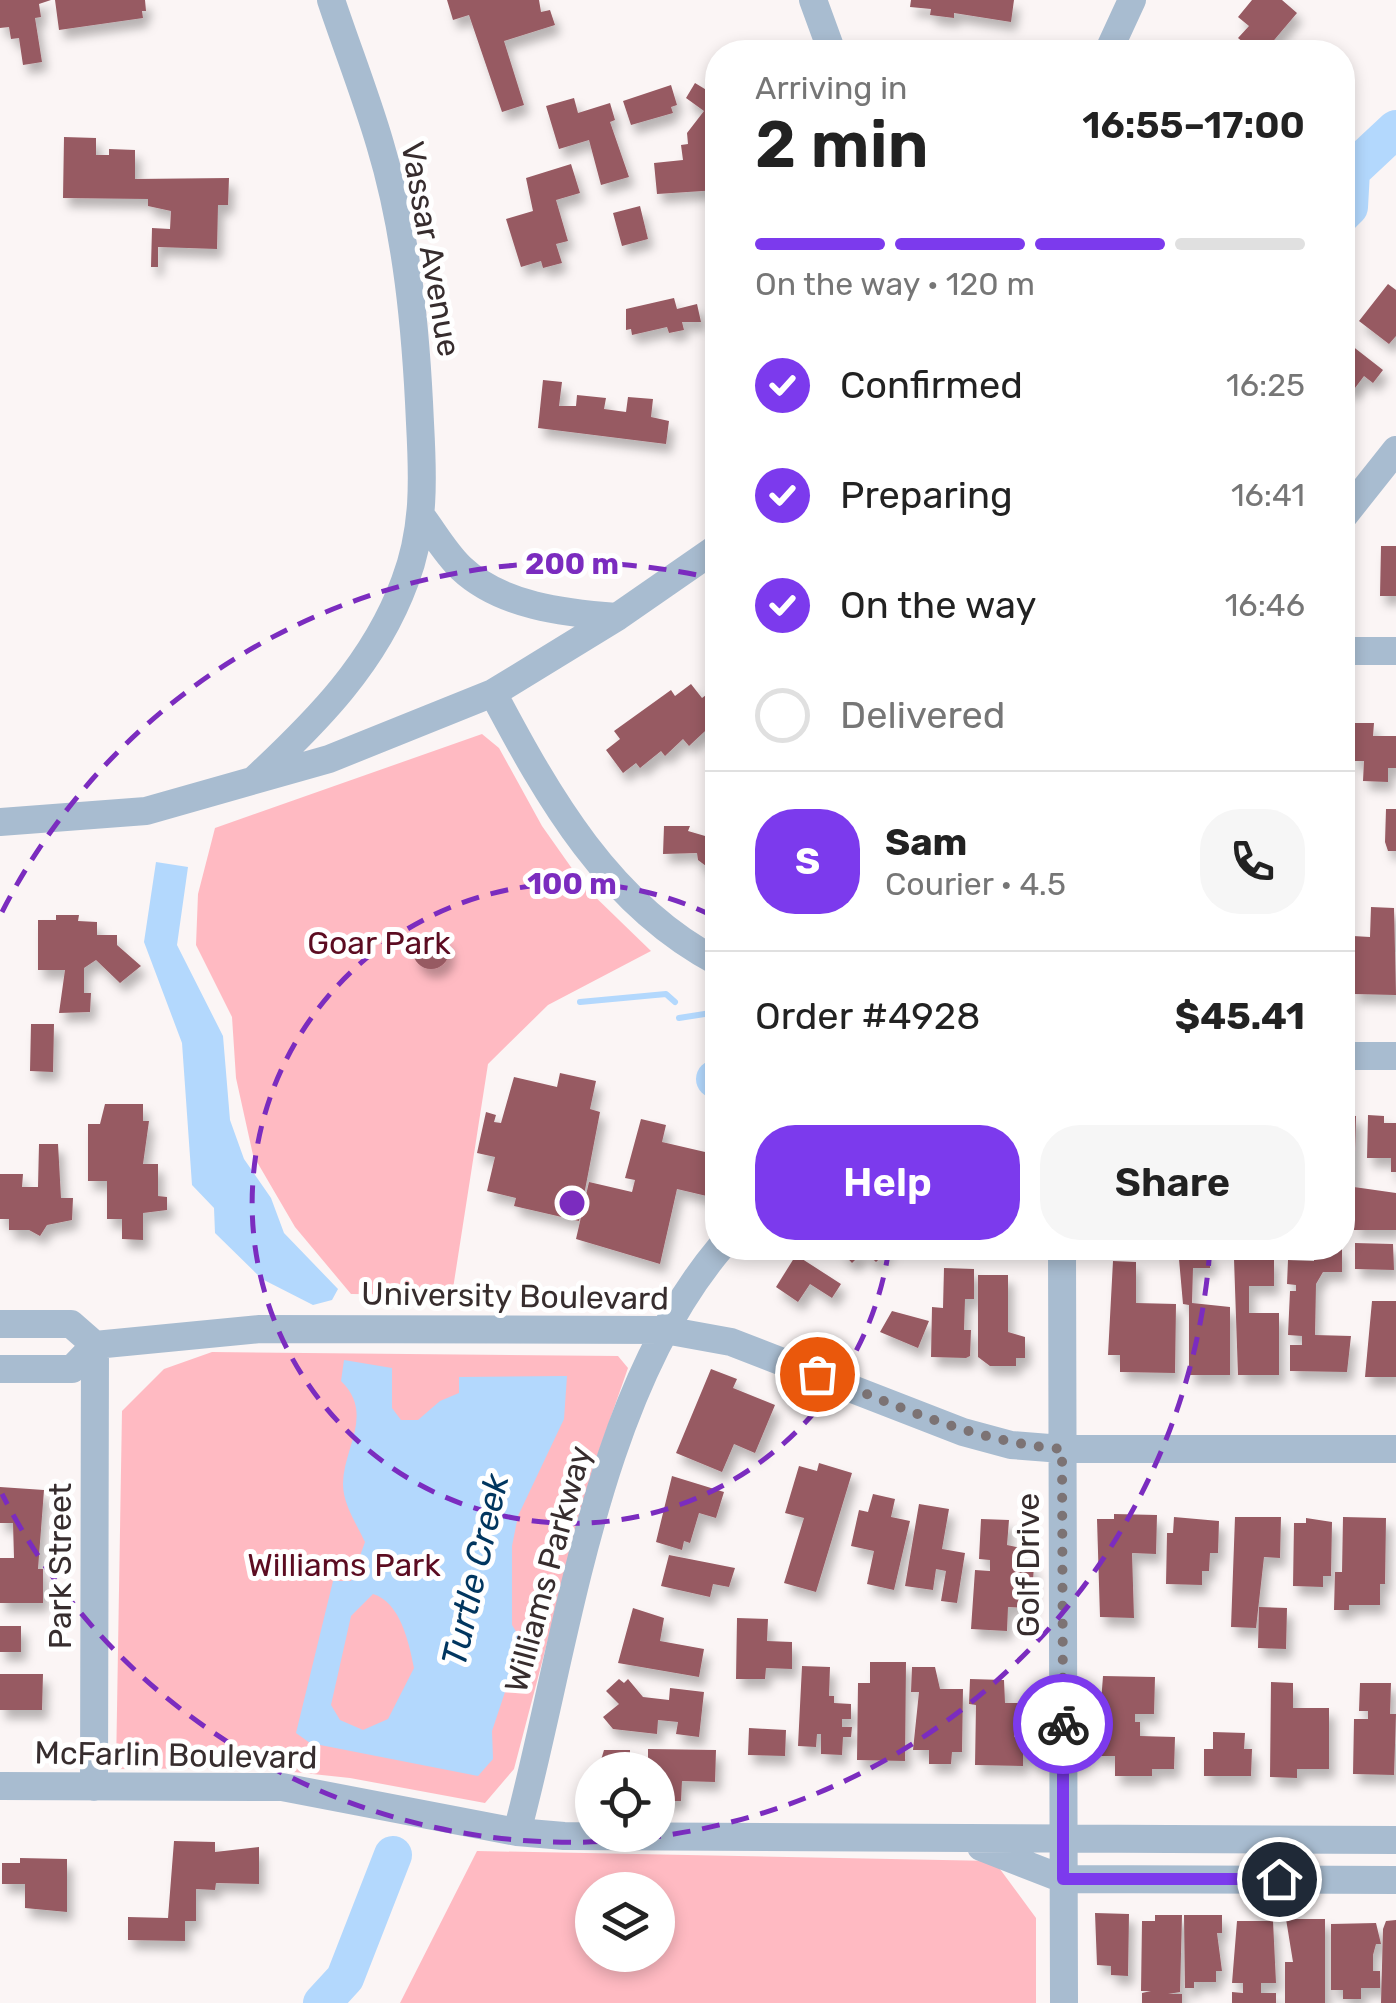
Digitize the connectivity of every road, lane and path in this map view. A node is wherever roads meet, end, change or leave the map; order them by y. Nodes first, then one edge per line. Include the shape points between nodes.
1 (331, 0) edge
2 (813, 0) edge
3 (1132, 0) edge
4 (828, 40) edge
5 (1114, 40) edge
6 (1396, 450) edge
7 (1355, 502) edge
8 (422, 517) junction
9 (705, 556) edge
10 (617, 617) junction
11 (1355, 651) edge
12 (1396, 651) edge
13 (493, 693) junction
14 (255, 780) junction
15 (0, 822) edge
16 (705, 953) edge
17 (1355, 1056) edge
18 (1396, 1056) edge
19 (710, 1260) edge
20 (1062, 1260) edge
21 (0, 1324) edge
22 (665, 1330) junction
23 (95, 1345) junction
24 (0, 1369) edge
25 (1062, 1449) junction
26 (1396, 1449) edge
27 (0, 1786) edge
28 (94, 1787) junction
29 (516, 1832) junction
30 (946, 1838) junction
31 (1063, 1839) junction
32 (1396, 1840) edge
33 (1063, 1879) junction
34 (1396, 1880) edge
35 (1064, 2003) edge

1 - 8 street, Vassar Avenue via 381,146 401,240 417,361
2 - 4 street
3 - 5 street
6 - 7 street
8 - 10 street via 462,569 512,599
8 - 14 street, Vassar Avenue via 406,579 381,634 342,693
9 - 10 street
10 - 13 street
11 - 12 street
13 - 14 street via 329,759
13 - 16 street via 540,783 596,860 656,918
14 - 15 street via 146,811
17 - 18 street
19 - 22 street, Williams Parkway
20 - 25 street, Golf Drive
21 - 23 street via 71,1324
22 - 23 street, University Boulevard via 260,1329
22 - 25 street, University Boulevard via 731,1342 962,1432
22 - 29 street, Williams Parkway via 620,1438 575,1578
23 - 24 street, University Boulevard via 72,1369
23 - 28 street, Park Street
25 - 26 street, University Boulevard
25 - 31 street, Golf Drive
27 - 28 street, McFarlin Boulevard
28 - 29 street, McFarlin Boulevard via 311,1790
29 - 30 street, McFarlin Boulevard
30 - 31 street, McFarlin Boulevard
30 - 33 street, McFarlin Boulevard
31 - 32 street, McFarlin Boulevard
31 - 33 street, Golf Drive
33 - 34 street, McFarlin Boulevard
33 - 35 street, Golf Drive

